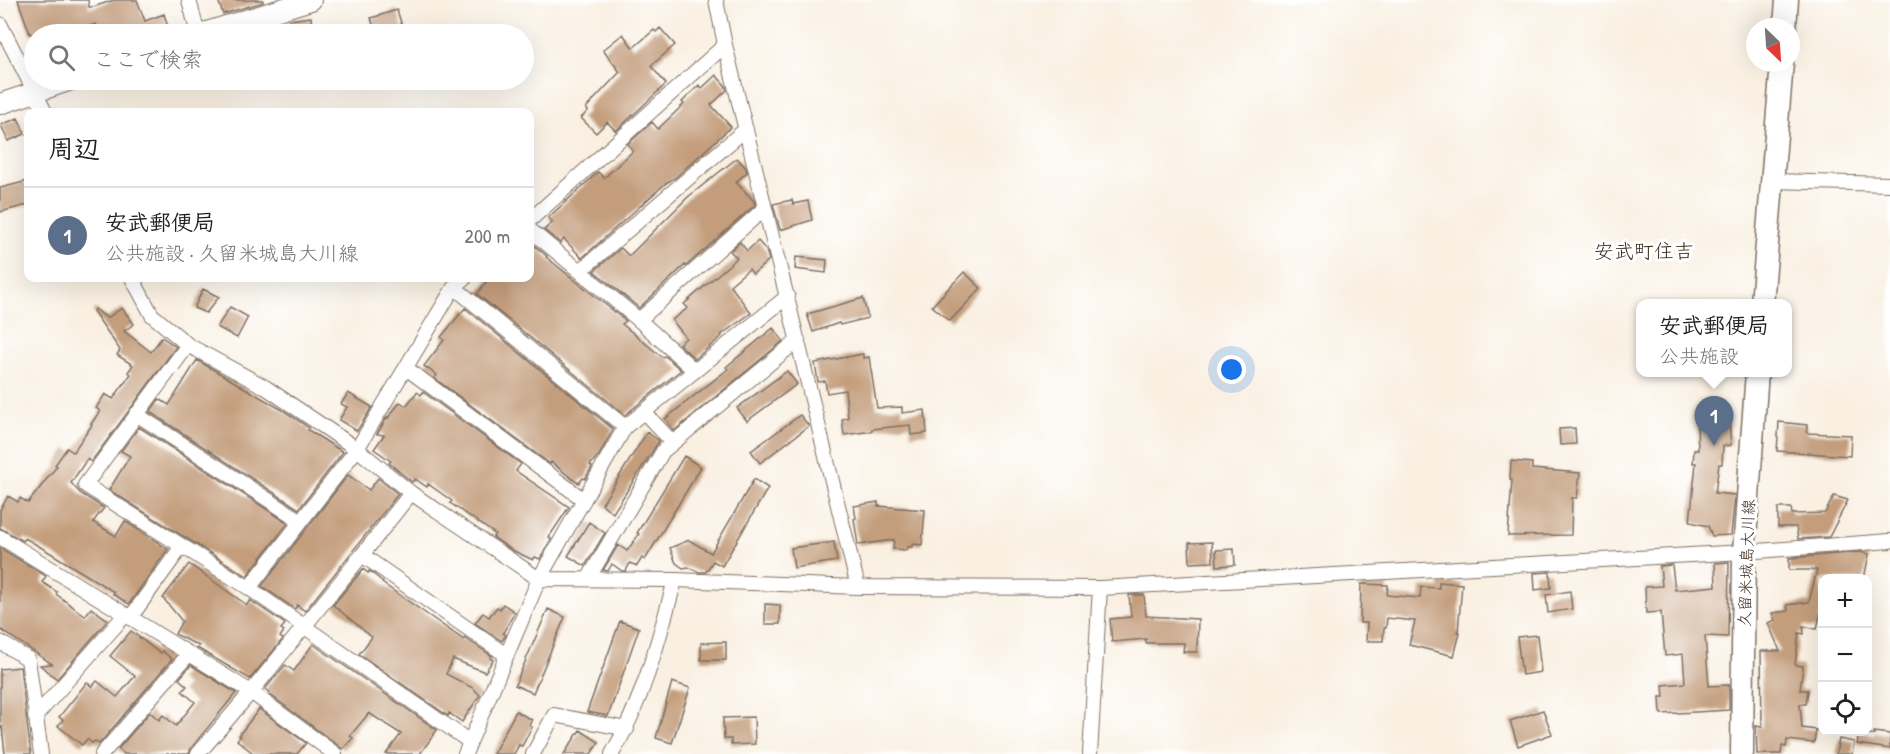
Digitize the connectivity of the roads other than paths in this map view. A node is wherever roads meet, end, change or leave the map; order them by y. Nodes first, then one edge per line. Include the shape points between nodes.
1 (189, 0) edge
2 (311, 0) edge
3 (716, 0) edge
4 (1787, 0) edge
5 (1786, 18) edge
6 (0, 24) edge
7 (196, 24) edge
8 (232, 24) edge
9 (725, 45) junction
10 (24, 71) edge
11 (1781, 72) edge
12 (41, 90) edge
13 (35, 92) junction
14 (0, 104) edge
15 (43, 108) edge
16 (746, 129) junction
17 (1771, 181) junction
18 (1890, 184) edge
19 (765, 208) junction
20 (534, 216) edge
21 (534, 233) edge
22 (580, 272) junction
23 (134, 282) edge
24 (460, 282) edge
25 (788, 296) junction
26 (1762, 299) edge
27 (639, 320) junction
28 (798, 340) junction
29 (188, 345) junction
30 (406, 368) junction
31 (695, 371) junction
32 (1757, 377) edge
33 (644, 412) junction
34 (136, 414) junction
35 (625, 427) junction
36 (673, 443) junction
37 (357, 449) junction
38 (411, 493) junction
39 (584, 500) junction
40 (301, 521) junction
41 (0, 537) edge
42 (1890, 541) edge
43 (182, 546) junction
44 (1744, 552) junction
45 (362, 555) junction
46 (539, 579) junction
47 (588, 579) junction
48 (675, 580) junction
49 (858, 587) junction
50 (249, 588) junction
51 (1100, 588) junction
52 (127, 616) junction
53 (303, 627) junction
54 (0, 642) edge
55 (188, 655) junction
56 (506, 655) junction
57 (251, 693) junction
58 (36, 717) junction
59 (627, 729) junction
60 (467, 748) edge
61 (41, 754) edge
62 (102, 754) edge
63 (198, 754) edge
64 (335, 754) edge
65 (533, 754) edge
66 (612, 754) edge
67 (1090, 754) edge
68 (1742, 754) edge

1 - 7 street
2 - 8 main road
3 - 9 street
4 - 5 main road
6 - 10 street
9 - 16 street
9 - 20 street
11 - 17 main road
12 - 13 main road
13 - 14 main road
13 - 15 street
16 - 19 street
16 - 22 street
17 - 18 street
17 - 26 main road
19 - 25 street
19 - 27 street
21 - 22 street
22 - 27 street
23 - 29 street via 152,315
24 - 30 street
24 - 35 street
25 - 28 street
25 - 31 street
27 - 31 street
28 - 36 street
28 - 49 street
29 - 34 street
29 - 37 street via 265,387
30 - 37 street
30 - 39 street
31 - 33 street
32 - 44 main road, 久留米城島大川線
33 - 35 street
33 - 36 street
34 - 40 street
34 - 43 street via 85,485
35 - 39 street
36 - 47 street via 663,451
37 - 38 street
37 - 40 street
38 - 45 street
38 - 46 street
39 - 46 street
40 - 50 street
41 - 52 street
42 - 44 street
43 - 50 street
43 - 52 street
44 - 51 street
44 - 68 main road, 久留米城島大川線
45 - 53 street
45 - 56 street
46 - 47 street
46 - 56 street
47 - 48 street
48 - 49 street
48 - 59 street
49 - 51 street
50 - 53 street
51 - 67 street
52 - 55 street
52 - 58 street
53 - 57 street
53 - 60 street
54 - 58 street via 28,659
55 - 57 street
55 - 62 street
56 - 60 street
57 - 63 street
57 - 64 street
58 - 61 street
59 - 65 street via 554,715
59 - 66 street

